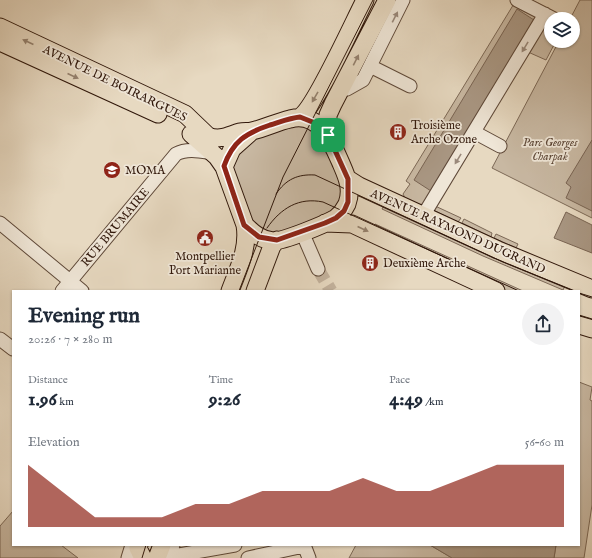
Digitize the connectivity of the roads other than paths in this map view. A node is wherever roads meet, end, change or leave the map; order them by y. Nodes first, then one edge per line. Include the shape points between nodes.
1 (365, 0) edge
2 (386, 0) edge
3 (403, 0) edge
4 (516, 0) edge
5 (544, 14) edge
6 (544, 24) edge
7 (0, 27) edge
8 (0, 42) edge
9 (370, 66) junction
10 (410, 86) dead end
11 (341, 88) junction
12 (300, 117) junction
13 (251, 132) junction
14 (474, 132) junction
15 (328, 135) junction
16 (500, 146) dead end
17 (212, 153) junction
18 (224, 166) junction
19 (348, 179) junction
20 (423, 216) junction
21 (0, 223) edge
22 (325, 223) junction
23 (244, 225) junction
24 (302, 232) junction
25 (0, 233) edge
26 (277, 240) junction
27 (318, 269) tunnel mouth
28 (67, 287) edge
29 (592, 289) edge
30 (78, 290) edge
31 (230, 290) edge
32 (255, 290) edge
33 (494, 290) edge
34 (580, 325) edge
35 (592, 329) edge
36 (0, 339) edge
37 (12, 348) edge
38 (132, 546) edge
39 (138, 546) edge
40 (226, 546) edge
41 (306, 550) edge
42 (165, 553) edge
43 (128, 558) edge
44 (143, 558) edge
45 (248, 558) edge

1 -> 12 main road via 318,92 305,114
11 -> 2 main road
9 -> 3 street
4 - 5 street
6 -> 14 street
13 -> 7 main road, AVENUE DE BOIRARGUES via 217,138 208,136 185,114
8 -> 17 main road via 181,125
9 - 10 street
9 - 11 street via 363,80 347,89
11 - 15 main road via 328,114
12 - 13 main road
12 - 15 main road via 315,123
13 - 18 main road via 232,149
14 - 16 street
14 -> 20 street
15 - 19 main road
17 - 18 main road
17 - 28 street, RUE BRUMAIRE via 183,150 168,164
18 - 23 main road
19 - 20 main road, AVENUE RAYMOND DUGRAND
19 - 22 main road via 348,202 344,211
20 - 29 main road, AVENUE RAYMOND DUGRAND
21 - 28 street
22 - 24 main road
22 -> 33 main road via 352,224
23 - 26 main road via 259,237
23 - 31 main road via 246,247
24 - 26 main road
24 - 27 street
25 - 28 street
26 - 32 main road via 272,246
28 - 30 street
34 - 35 main road
36 - 37 street
38 - 43 street
39 - 44 main road
40 - 42 street
41 - 45 street

